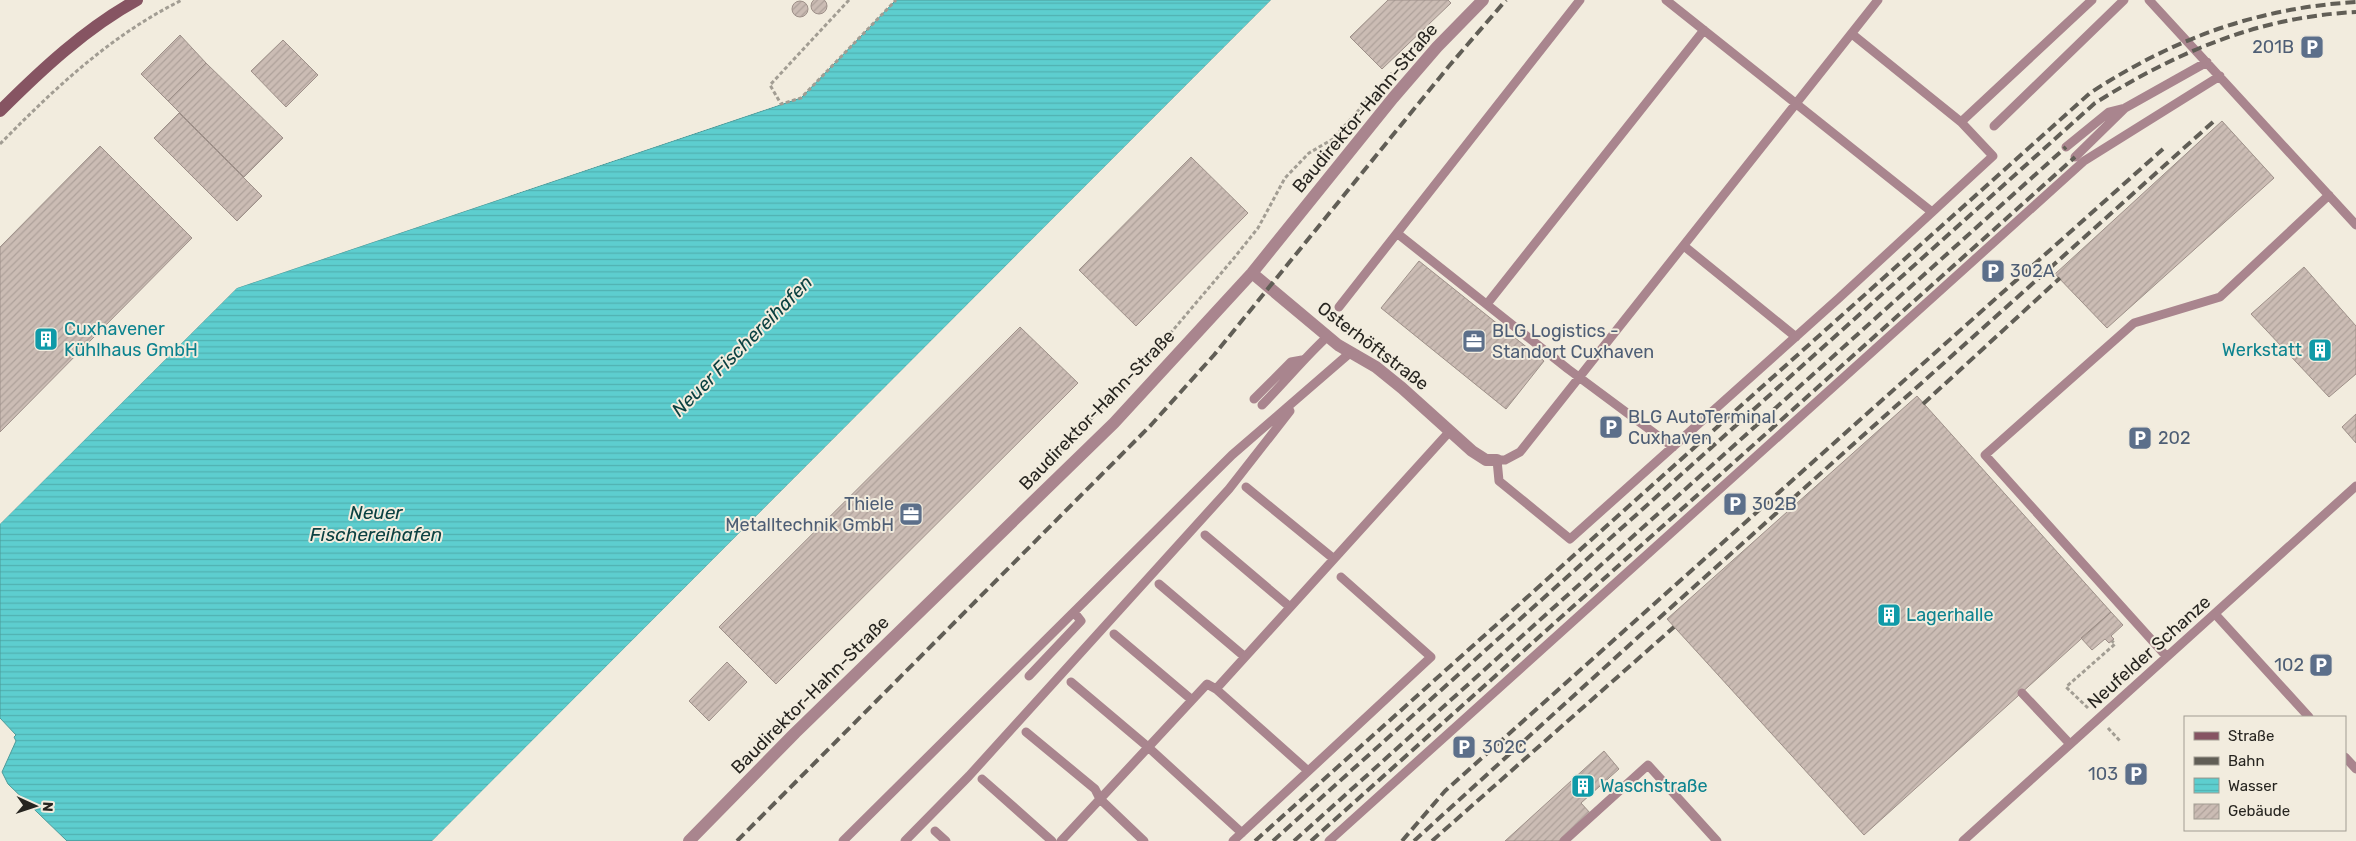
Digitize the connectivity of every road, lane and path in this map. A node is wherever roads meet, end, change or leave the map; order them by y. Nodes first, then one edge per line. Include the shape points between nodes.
1 (137, 0) edge
2 (182, 0) edge
3 (848, 0) edge
4 (896, 0) edge
5 (1483, 0) edge
6 (1580, 0) edge
7 (1666, 0) edge
8 (1878, 0) edge
9 (2092, 0) edge
10 (2124, 0) edge
11 (2149, 0) edge
12 (1704, 30) junction
13 (1852, 34) junction
14 (2206, 62) junction
15 (1395, 70) dead end
16 (2220, 76) junction
17 (1797, 104) junction
18 (2125, 108) junction
19 (0, 111) edge
20 (1961, 122) junction
21 (1994, 126) dead end
22 (0, 144) edge
23 (2066, 147) dead end
24 (2075, 157) dead end
25 (2330, 195) junction
26 (1932, 212) junction
27 (2356, 225) edge
28 (1398, 234) junction
29 (1684, 246) junction
30 (1252, 273) junction
31 (1487, 304) junction
32 (1339, 307) dead end
33 (1328, 336) junction
34 (1796, 337) junction
35 (1351, 352) junction
36 (1302, 360) junction
37 (1580, 376) junction
38 (1303, 396) junction
39 (1254, 399) dead end
40 (1262, 405) dead end
41 (1450, 431) junction
42 (1673, 447) junction
43 (1497, 460) junction
44 (1045, 467) dead end
45 (2356, 486) edge
46 (1246, 487) dead end
47 (1205, 535) dead end
48 (1334, 559) junction
49 (1341, 576) dead end
50 (1159, 584) dead end
51 (1290, 607) junction
52 (1074, 612) junction
53 (2215, 614) junction
54 (1114, 634) dead end
55 (2112, 641) dead end
56 (1245, 657) junction
57 (2167, 657) junction
58 (1029, 676) dead end
59 (1071, 682) dead end
60 (1216, 689) junction
61 (2022, 693) dead end
62 (1192, 700) junction
63 (2088, 708) dead end
64 (2308, 716) edge
65 (2108, 728) dead end
66 (1026, 732) dead end
67 (2120, 741) dead end
68 (2070, 744) junction
69 (1148, 748) junction
70 (2346, 758) edge
71 (2356, 769) edge
72 (1308, 770) junction
73 (982, 779) dead end
74 (1100, 799) junction
75 (935, 831) dead end
76 (1242, 832) junction
77 (689, 841) edge
78 (843, 841) edge
79 (905, 841) edge
80 (946, 841) edge
81 (1052, 841) edge
82 (1061, 841) edge
83 (1144, 841) edge
84 (1233, 841) edge
85 (1329, 841) edge
86 (1564, 841) edge
87 (1717, 841) edge
88 (1963, 841) edge

1 - 19 street via 118,10 58,56
2 - 22 path via 139,24 89,60
3 - 4 path via 770,85 781,104 801,98
5 - 30 street, Baudirektor-Hahn-Straße via 1437,46 1393,98
6 - 28 lane
7 - 12 lane
8 - 13 lane
9 - 20 lane
10 - 21 lane
11 - 14 lane
12 - 17 lane
12 - 31 lane
13 - 17 lane
13 - 20 lane
14 - 16 lane
14 - 18 lane
15 - 44 path via 1333,139 1309,154 1285,178 1258,228 1234,258 1152,355
16 - 25 lane
16 - 85 lane via 2084,161
17 - 26 lane
17 - 29 lane
18 - 23 lane via 2109,112
18 - 24 lane
20 - 26 lane via 1993,156
25 - 27 lane
25 - 57 lane via 2220,297 2134,324 1985,456
26 - 34 lane
28 - 31 lane
28 - 32 lane
29 - 34 lane
29 - 37 lane
30 - 33 street, Osterhöftstraße
30 - 77 street, Baudirektor-Hahn-Straße via 1114,424 795,733
31 - 37 lane
33 - 35 street, Osterhöftstraße
33 - 36 lane
34 - 42 lane
35 - 38 lane
35 - 41 street, Osterhöftstraße via 1376,367
36 - 39 lane via 1291,362
36 - 40 lane
37 - 42 lane
37 - 43 lane via 1520,452 1505,460
38 - 52 lane via 1232,455
38 - 79 lane via 1228,489 969,776
41 - 43 street, Osterhöftstraße via 1479,456
41 - 48 lane
42 - 43 lane via 1570,539 1498,482
45 - 53 lane, Neufelder Schanze
46 - 48 lane
47 - 51 lane
48 - 51 lane
49 - 72 lane via 1431,657
50 - 56 lane
51 - 56 lane
52 - 58 lane via 1081,621
52 - 78 lane
53 - 57 lane, Neufelder Schanze
53 - 64 lane
54 - 62 lane
55 - 63 path via 2115,644 2066,687
56 - 60 lane
57 - 68 lane, Neufelder Schanze
59 - 69 lane
60 - 62 lane via 1207,684
60 - 72 lane
61 - 68 lane
62 - 69 lane
65 - 67 path
66 - 74 lane via 1095,789
68 - 88 lane, Neufelder Schanze
69 - 74 lane
69 - 76 lane
70 - 71 lane
72 - 76 lane
73 - 81 lane
74 - 82 lane
74 - 83 lane
75 - 80 lane
76 - 84 lane
86 - 87 lane via 1648,765

